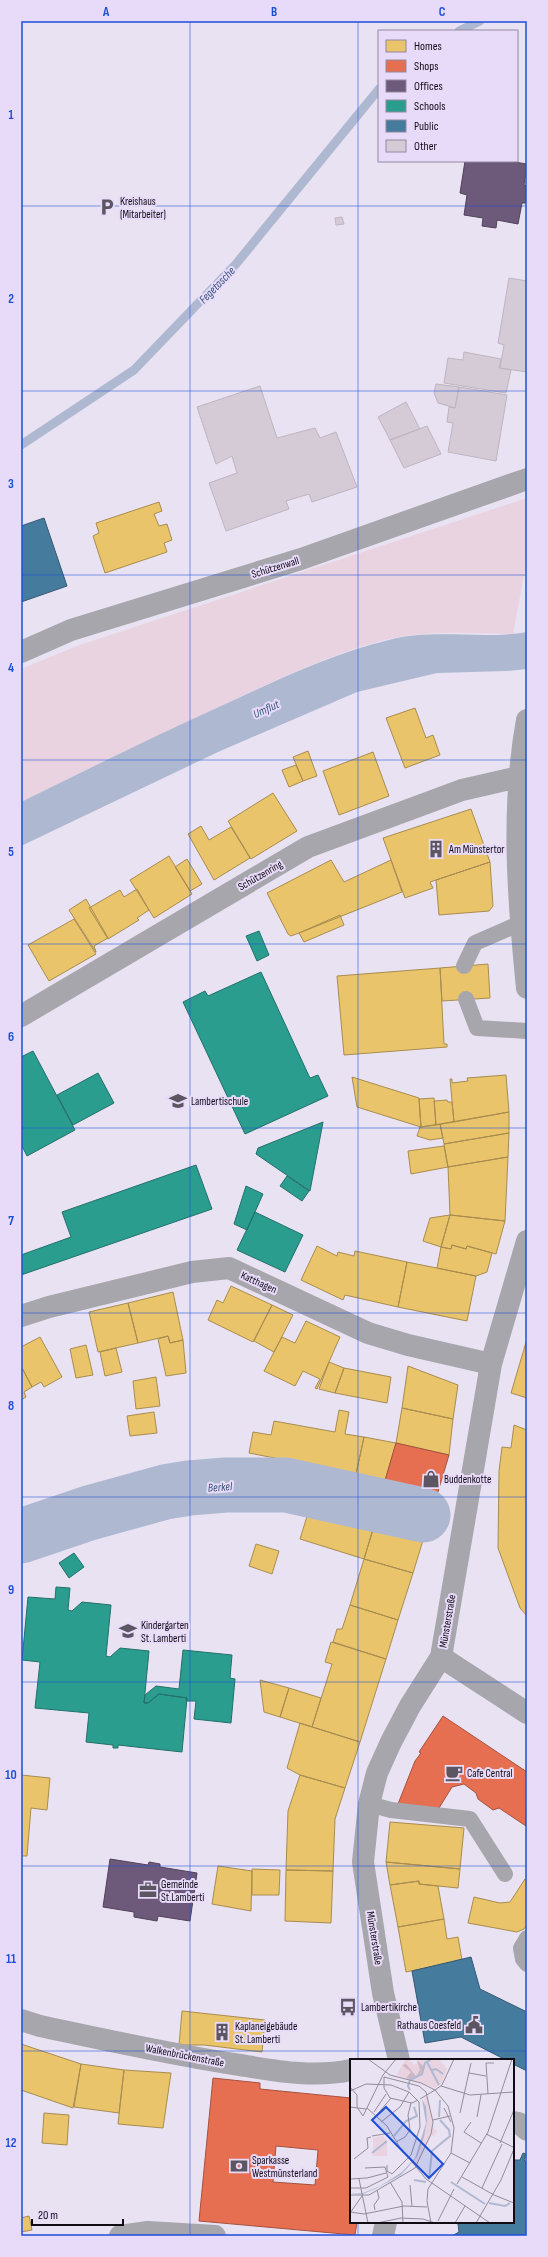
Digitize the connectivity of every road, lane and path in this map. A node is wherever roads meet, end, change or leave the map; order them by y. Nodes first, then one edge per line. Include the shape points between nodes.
1 (527, 479) edge
2 (21, 652) edge
3 (527, 720) edge
4 (523, 776) edge
5 (521, 923) junction
6 (464, 966) dead end
7 (527, 988) edge
8 (466, 999) dead end
9 (21, 1016) edge
10 (527, 1031) edge
11 (527, 1241) edge
12 (21, 1316) edge
13 (490, 1364) junction
14 (441, 1657) junction
15 (527, 1713) edge
16 (369, 1804) junction
17 (505, 1874) dead end
18 (527, 1938) edge
19 (527, 1964) edge
20 (21, 2020) edge
21 (399, 2059) edge
22 (350, 2070) edge
23 (514, 2122) edge
24 (527, 2130) edge
25 (386, 2223) edge
26 (148, 2234) edge
27 (120, 2236) edge
28 (215, 2236) edge
29 (384, 2236) edge

1 - 2 street, Schützenwall via 301,559 71,630
3 - 4 street
4 - 5 street via 516,849
4 - 9 street, Schützenring via 462,790 308,848
5 - 6 lane via 475,943
5 - 7 street
8 - 10 lane via 477,1028
11 - 13 street, Münsterstraße
12 - 13 street, Katthagen via 192,1272 229,1268 368,1333
13 - 14 street, Münsterstraße
14 - 15 street
14 - 16 street, Münsterstraße via 391,1742 377,1773
16 - 17 lane via 391,1810 470,1819
16 - 21 street, Münsterstraße via 363,1862 383,1993
18 - 19 lane via 521,1948
20 - 22 street, Walkenbrückenstraße via 226,2063 289,2073 320,2074
23 - 24 street
25 - 29 street
26 - 27 street
26 - 28 street

